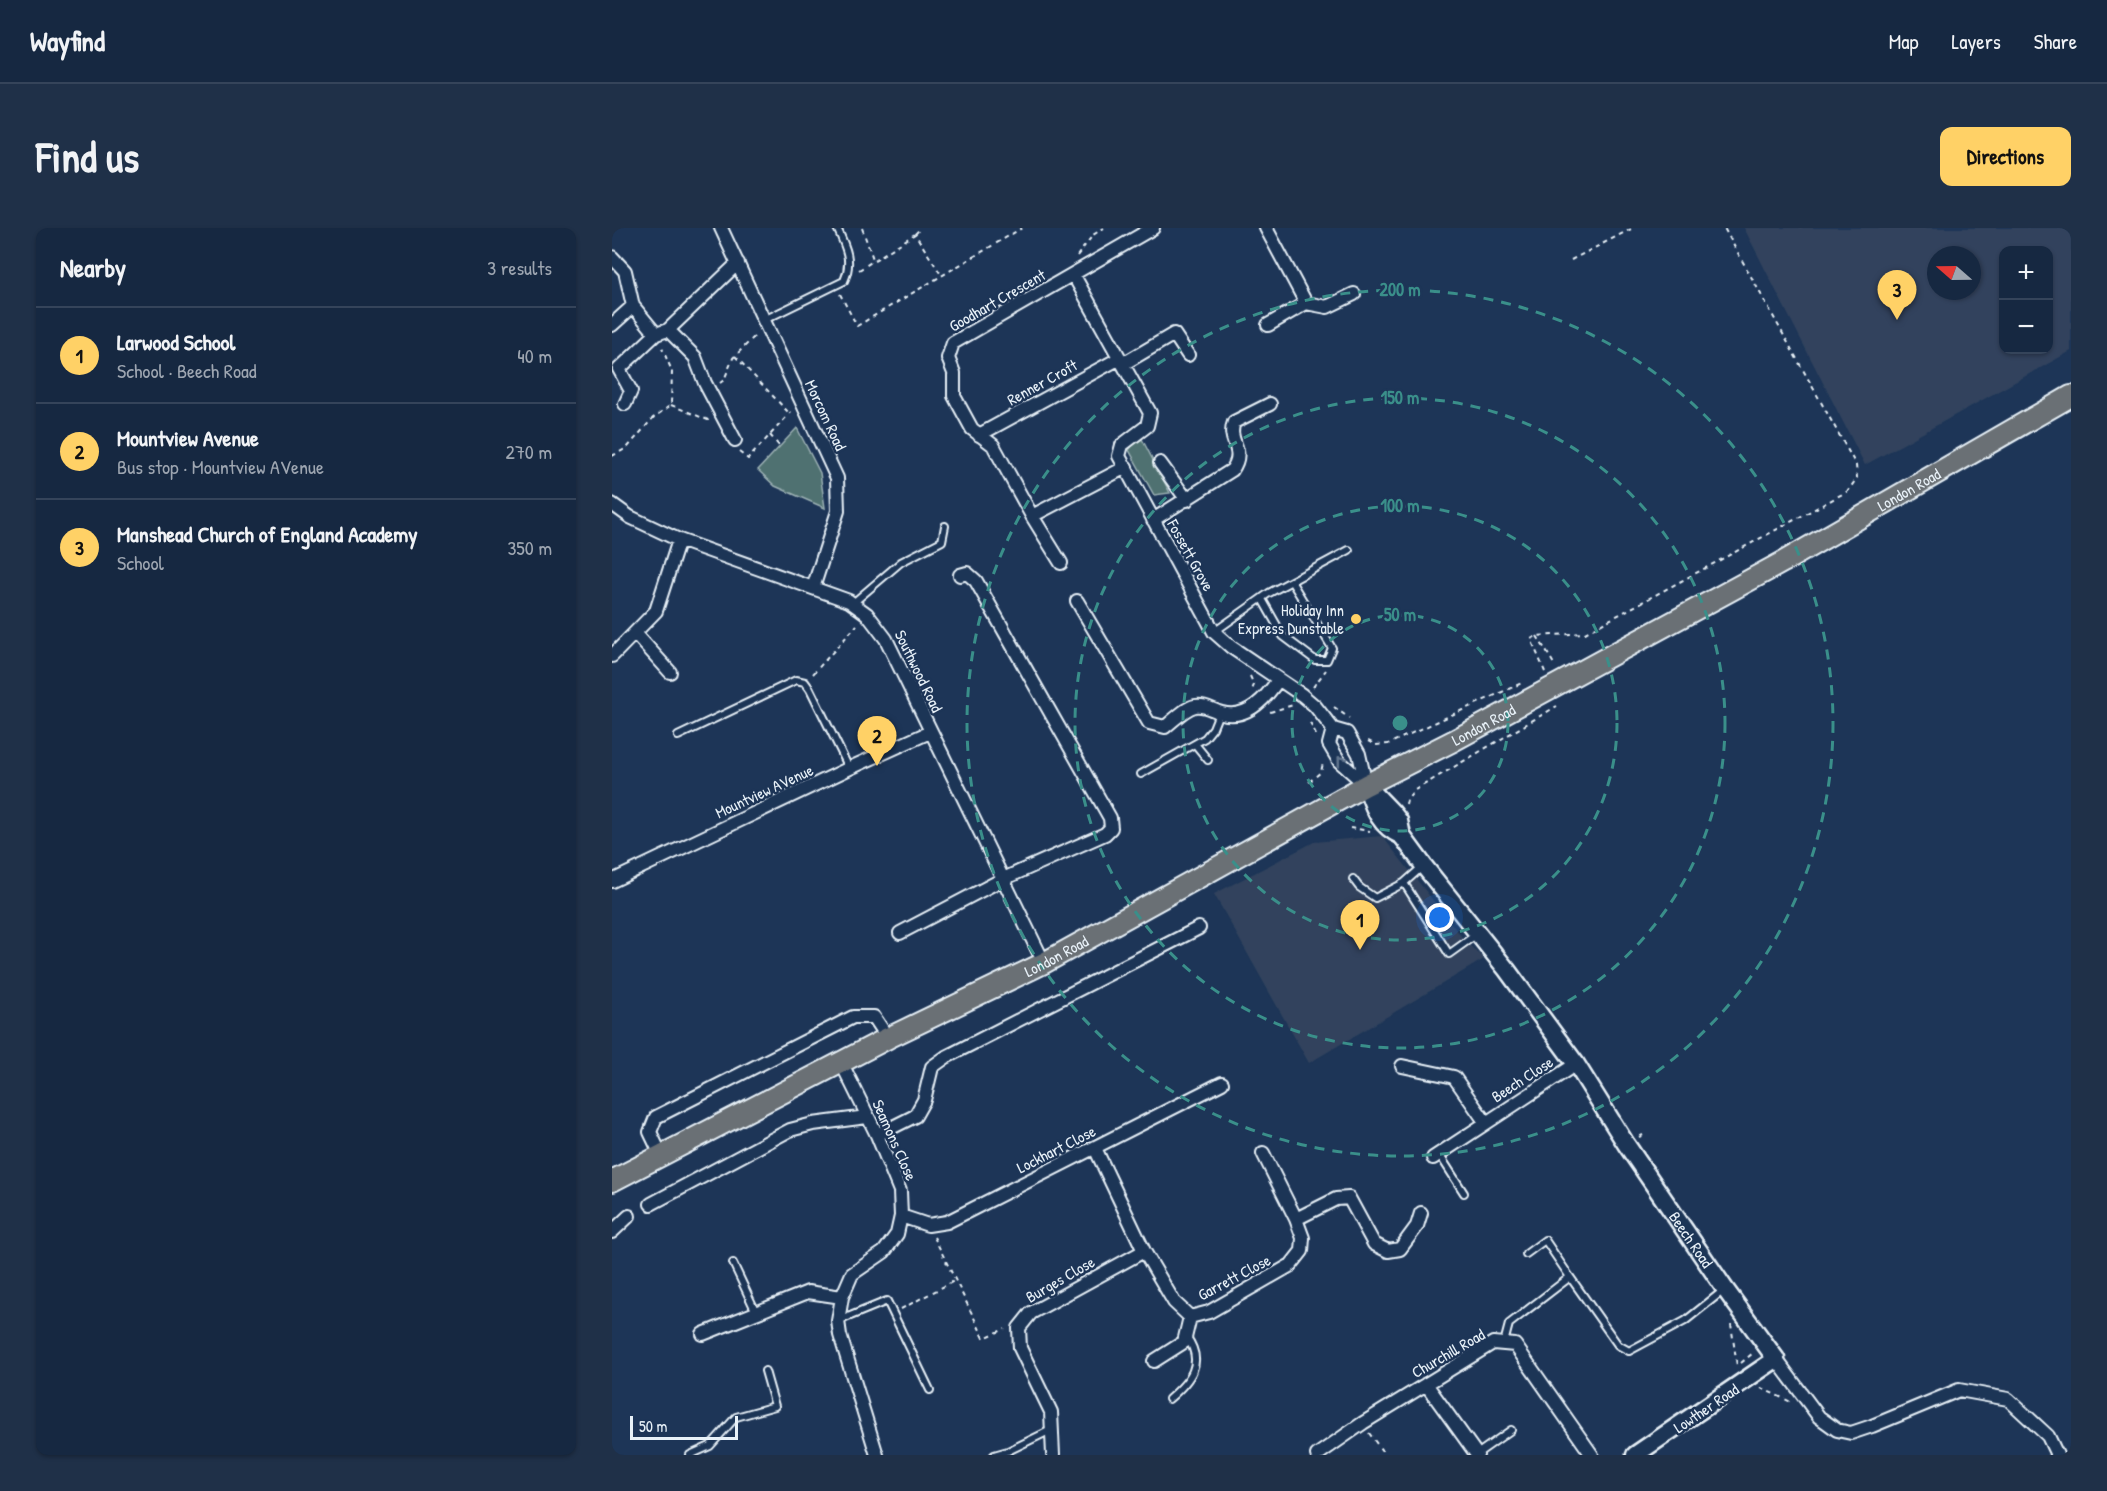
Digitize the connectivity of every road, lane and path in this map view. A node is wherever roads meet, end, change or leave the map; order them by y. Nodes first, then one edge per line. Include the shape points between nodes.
1 (721, 228) edge
2 (837, 228) edge
3 (862, 228) edge
4 (921, 228) edge
5 (1022, 228) edge
6 (1104, 228) edge
7 (1153, 228) edge
8 (1266, 228) edge
9 (1633, 228) edge
10 (1724, 228) edge
11 (915, 234) junction
12 (612, 257) edge
13 (873, 259) junction
14 (1571, 261) dead end
15 (738, 263) junction
16 (1073, 274) junction
17 (942, 276) junction
18 (844, 281) junction
19 (1354, 294) dead end
20 (1306, 303) junction
21 (633, 306) junction
22 (765, 322) junction
23 (612, 325) edge
24 (1268, 325) dead end
25 (662, 332) junction
26 (1188, 355) dead end
27 (735, 356) junction
28 (1122, 361) junction
29 (709, 392) junction
30 (2071, 396) edge
31 (625, 404) dead end
32 (1270, 404) dead end
33 (671, 405) junction
34 (803, 405) junction
35 (719, 410) junction
36 (789, 413) junction
37 (708, 420) junction
38 (713, 426) dead end
39 (769, 434) junction
40 (979, 435) junction
41 (733, 443) joint
42 (780, 447) dead end
43 (612, 456) edge
44 (1160, 463) dead end
45 (1126, 467) junction
46 (1187, 500) junction
47 (612, 504) edge
48 (1032, 516) junction
49 (1153, 520) junction
50 (945, 526) dead end
51 (679, 540) junction
52 (1349, 550) dead end
53 (1061, 563) dead end
54 (960, 576) dead end
55 (1291, 581) junction
56 (813, 588) junction
57 (1262, 599) junction
58 (1077, 601) dead end
59 (853, 603) junction
60 (867, 614) junction
61 (1214, 632) junction
62 (635, 633) junction
63 (1537, 636) junction
64 (612, 656) edge
65 (1327, 660) junction
66 (1554, 664) dead end
67 (1246, 671) dead end
68 (670, 672) dead end
69 (1536, 676) dead end
70 (1278, 680) junction
71 (1525, 681) dead end
72 (805, 682) junction
73 (1311, 690) dead end
74 (1252, 692) dead end
75 (1561, 703) dead end
76 (1334, 707) dead end
77 (1300, 708) dead end
78 (1219, 713) junction
79 (1264, 716) dead end
80 (1307, 718) dead end
81 (1349, 719) dead end
82 (1333, 729) junction
83 (930, 732) junction
84 (678, 736) dead end
85 (1361, 737) dead end
86 (1195, 744) junction
87 (1321, 744) dead end
88 (1322, 754) dead end
89 (1208, 760) dead end
90 (850, 768) junction
91 (1141, 774) dead end
92 (1309, 782) dead end
93 (1366, 785) junction
94 (1407, 800) dead end
95 (1424, 866) junction
96 (1003, 879) junction
97 (1353, 879) dead end
98 (612, 881) edge
99 (1404, 883) junction
100 (1200, 928) dead end
101 (900, 933) dead end
102 (1478, 934) junction
103 (1044, 963) junction
104 (888, 1038) junction
105 (842, 1064) junction
106 (1576, 1064) junction
107 (1402, 1066) dead end
108 (1221, 1083) dead end
109 (867, 1117) junction
110 (1486, 1122) junction
111 (877, 1135) junction
112 (1095, 1148) junction
113 (1263, 1153) dead end
114 (662, 1155) junction
115 (1436, 1156) joint
116 (612, 1181) edge
117 (1464, 1193) dead end
118 (651, 1204) dead end
119 (1421, 1213) dead end
120 (629, 1216) dead end
121 (902, 1216) junction
122 (1296, 1219) junction
123 (928, 1225) junction
124 (612, 1232) edge
125 (1144, 1251) junction
126 (1526, 1254) dead end
127 (733, 1263) dead end
128 (1570, 1277) junction
129 (954, 1280) junction
130 (1725, 1289) junction
131 (842, 1297) junction
132 (756, 1313) junction
133 (893, 1313) junction
134 (1729, 1315) dead end
135 (1190, 1317) junction
136 (838, 1321) junction
137 (1019, 1328) junction
138 (703, 1334) dead end
139 (1186, 1335) junction
140 (1503, 1344) junction
141 (1753, 1353) dead end
142 (1776, 1359) junction
143 (1154, 1361) dead end
144 (765, 1371) dead end
145 (1426, 1384) junction
146 (1754, 1386) dead end
147 (930, 1390) dead end
148 (1169, 1399) dead end
149 (1816, 1412) junction
150 (1363, 1423) junction
151 (1052, 1430) junction
152 (1511, 1430) dead end
153 (690, 1455) edge
154 (877, 1455) edge
155 (994, 1455) edge
156 (1053, 1455) edge
157 (1317, 1455) edge
158 (1385, 1455) edge
159 (1477, 1455) edge
160 (1592, 1455) edge
161 (1635, 1455) edge
162 (2057, 1455) edge

1 - 15 street, Morcom Road
2 - 18 lane via 849,258
3 - 13 path
4 - 11 path
5 - 17 path
6 - 16 path via 1093,235 1076,257 1071,266
7 - 16 street
8 - 20 street
9 - 14 path
10 - 63 path via 1856,465 1857,478 1848,491 1585,633
11 - 13 path
11 - 17 path
12 - 21 street via 625,271
13 - 18 path
15 - 22 street, Morcom Road
15 - 25 street
16 - 28 street, Fossett Grove
16 - 40 street, Goodhart Crescent via 953,343 948,358 954,373 954,396
17 - 18 path via 857,326 837,288
18 - 22 lane
19 - 20 street via 1327,307
20 - 24 street
21 - 23 street
21 - 25 street
22 - 27 path
22 - 34 street, Morcom Road
25 - 29 street via 695,357
25 - 31 street via 619,369 631,391
25 - 33 path via 672,371
26 - 28 street via 1174,334
27 - 29 path via 724,380
27 - 36 path
28 - 40 street, Renner Croft
28 - 45 street, Fossett Grove via 1150,413 1147,426 1122,445 1119,456
29 - 35 street
30 - 93 main road, London Road via 1783,562
32 - 46 street via 1234,422 1231,429 1239,454 1237,463
33 - 37 path
33 - 43 path via 653,418 627,448
34 - 36 path
34 - 56 street, Morcom Road via 837,478 838,511
35 - 37 path
35 - 41 street
36 - 39 path
37 - 38 path
39 - 41 path via 748,459
39 - 42 path
40 - 48 street, Goodhart Crescent via 993,445
44 - 46 street
45 - 48 street
45 - 49 street, Fossett Grove
46 - 49 street
47 - 51 street, Southwood Road
48 - 53 street, Goodhart Crescent
49 - 61 street, Fossett Grove
50 - 59 lane via 942,541 901,562
51 - 56 street, Southwood Road
51 - 62 street via 656,611
52 - 55 lane
54 - 96 street via 967,573 976,581 1110,818 1111,828 1106,834
55 - 57 lane
55 - 65 lane via 1332,648
56 - 59 street, Southwood Road
57 - 61 lane
57 - 65 lane via 1283,636 1315,660
58 - 78 street via 1149,723 1165,727 1197,706
59 - 60 street, Southwood Road
60 - 72 path
60 - 83 street, Southwood Road via 886,639
61 - 70 street, Fossett Grove
62 - 64 street
62 - 68 street
63 - 66 path
63 - 69 path via 1531,639 1546,671
65 - 73 path via 1328,667
67 - 74 path via 1254,685
70 - 78 street via 1254,707 1240,714
70 - 82 street, Fossett Grove via 1315,706
71 - 85 path via 1388,744 1376,745
72 - 84 lane via 796,680
72 - 90 lane
75 - 94 path via 1414,790
76 - 81 path
77 - 79 path via 1293,705
78 - 86 lane via 1209,733
80 - 87 path
82 - 93 street, Fossett Grove via 1347,733 1359,754
93 -> 82 street via 1339,761 1329,744
83 - 90 street, Mountview AVenue
83 - 96 street, Southwood Road
86 - 89 lane
86 - 91 lane
88 - 92 path via 1321,772
90 - 98 street, Mountview AVenue
93 - 95 street, Beech Road via 1399,821 1402,836
93 - 103 main road, London Road
95 - 99 lane
95 - 102 street, Beech Road
96 - 101 street
96 - 103 street, Southwood Road
97 - 99 lane via 1375,898
99 - 102 lane via 1449,954
100 - 111 street via 946,1057 933,1067 915,1116
102 - 106 street, Beech Road
103 - 104 main road, London Road
104 - 105 main road, London Road
104 - 114 street via 874,1017 853,1017 656,1117 650,1132
105 - 109 street, Seamons Close
105 - 114 main road, London Road
106 - 110 street, Beech Close
106 - 130 street, Beech Road
107 - 110 street, Beech Close via 1454,1077
108 - 112 street, Lockhart Close
109 - 111 street, Seamons Close
109 - 118 street via 790,1130
110 - 115 street, Beech Close
111 - 121 street, Seamons Close via 900,1191
112 - 123 street, Lockhart Close via 947,1222
112 - 125 street, Garrett Close
113 - 122 street, Garrett Close
114 - 116 main road, London Road
115 - 117 lane
119 - 122 street via 1417,1226 1400,1249 1388,1251 1374,1244 1349,1198 1336,1199
120 - 124 street
121 - 123 street
121 - 131 street via 897,1234 884,1252 852,1274
122 - 135 street, Garrett Close via 1303,1238 1302,1251 1291,1265 1209,1312
123 - 129 path
125 - 135 street, Garrett Close via 1174,1302
125 - 137 street, Burges Close via 1031,1313
126 - 128 lane via 1545,1240
127 - 132 lane
128 - 130 lane via 1618,1345 1629,1351 1685,1320
128 - 140 lane via 1509,1324
129 - 133 path
129 - 137 path via 984,1338 1002,1329
130 - 142 street, Beech Road
131 - 132 street via 808,1292
131 - 136 street
132 - 138 street
133 - 136 lane via 887,1301
133 - 147 lane
134 - 141 path via 1737,1366
135 - 139 street
136 - 154 street
137 - 151 street, Burges Close via 1020,1348 1052,1412
139 - 143 street via 1184,1342
139 - 148 lane via 1195,1357 1194,1371
140 - 145 street, Churchill Road via 1493,1343
140 - 160 street, Churchill Road via 1515,1345
142 - 149 street, Beech Road
142 - 161 street, Lowther Road
144 - 153 lane via 775,1406 736,1417 710,1446
145 - 150 street, Churchill Road
145 - 159 street
146 - 149 path
149 - 162 street, Beech Road via 1837,1430 1851,1433 1959,1390 2008,1398 2048,1436
150 - 157 street, Churchill Road
150 - 158 path
151 - 155 lane
151 - 156 street, Burges Close
152 - 159 lane

